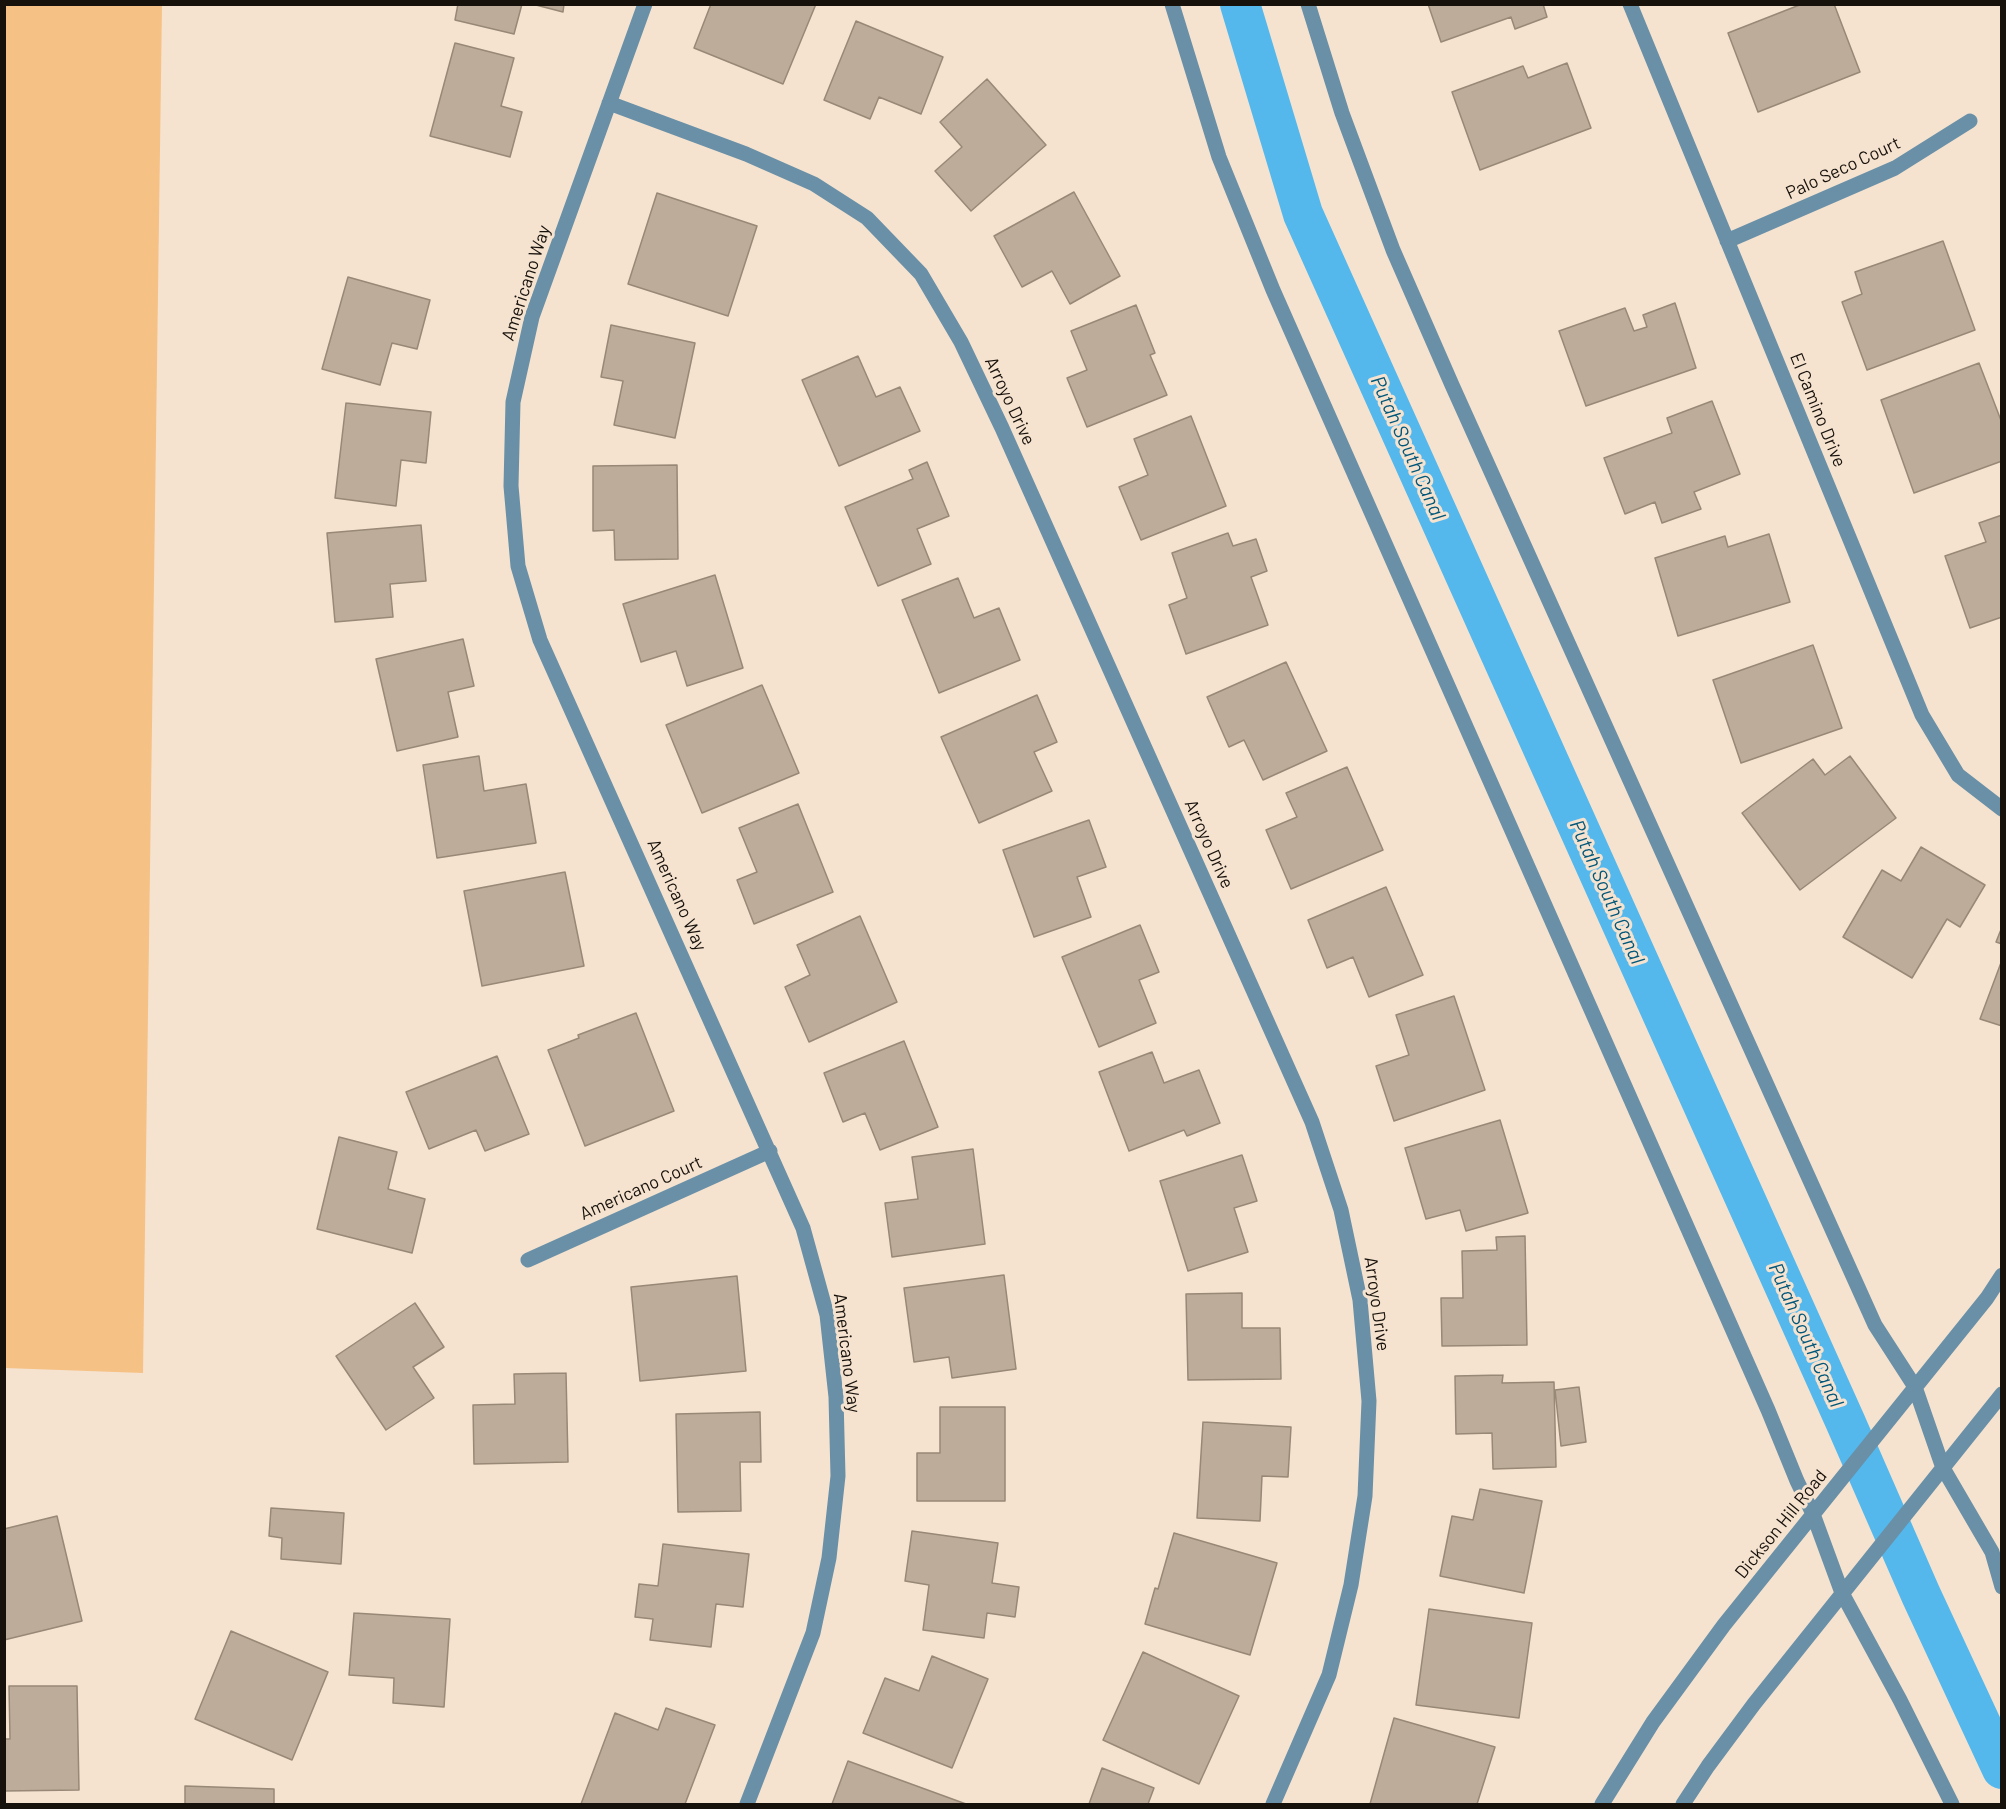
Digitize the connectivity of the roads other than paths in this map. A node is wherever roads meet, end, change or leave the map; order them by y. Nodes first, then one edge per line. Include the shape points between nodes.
1 (645, 4) edge
2 (1172, 4) edge
3 (1308, 4) edge
4 (1630, 4) edge
5 (609, 104) junction
6 (1970, 120) dead end
7 (1727, 241) junction
8 (2001, 809) edge
9 (770, 1151) junction
10 (528, 1260) dead end
11 (2001, 1275) edge
12 (1915, 1387) junction
13 (2001, 1394) edge
14 (1943, 1468) junction
15 (1813, 1514) junction
16 (2001, 1587) edge
17 (1842, 1593) junction
18 (747, 1804) edge
19 (1273, 1804) edge
20 (1602, 1804) edge
21 (1683, 1804) edge
22 (1952, 1804) edge

1 - 5 street, Americano Way
2 - 15 street via 1219,157 1272,290
3 - 12 street via 1342,113 1393,250 1452,386 1875,1325
4 - 7 street, El Camino Drive
5 - 9 street, Americano Way via 532,317 513,402 510,486 518,566 540,640
5 - 19 street, Arroyo Drive via 746,154 814,184 867,218 921,274 961,342 1002,428 1312,1122 1341,1210 1360,1300 1369,1401 1365,1496 1329,1675
6 - 7 street, Palo Seco Court via 1895,168
7 - 8 street, El Camino Drive via 1922,715 1958,775
9 - 10 street, Americano Court
9 - 18 street, Americano Way via 803,1228 827,1315 836,1397 838,1476 829,1558 813,1633
11 - 12 street, Dickson Hill Road
12 - 14 street
12 - 15 street, Dickson Hill Road
13 - 14 street
14 - 16 street via 1992,1552
14 - 17 street
15 - 17 street
15 - 20 street, Dickson Hill Road via 1660,1712
17 - 21 street via 1754,1704
17 - 22 street

